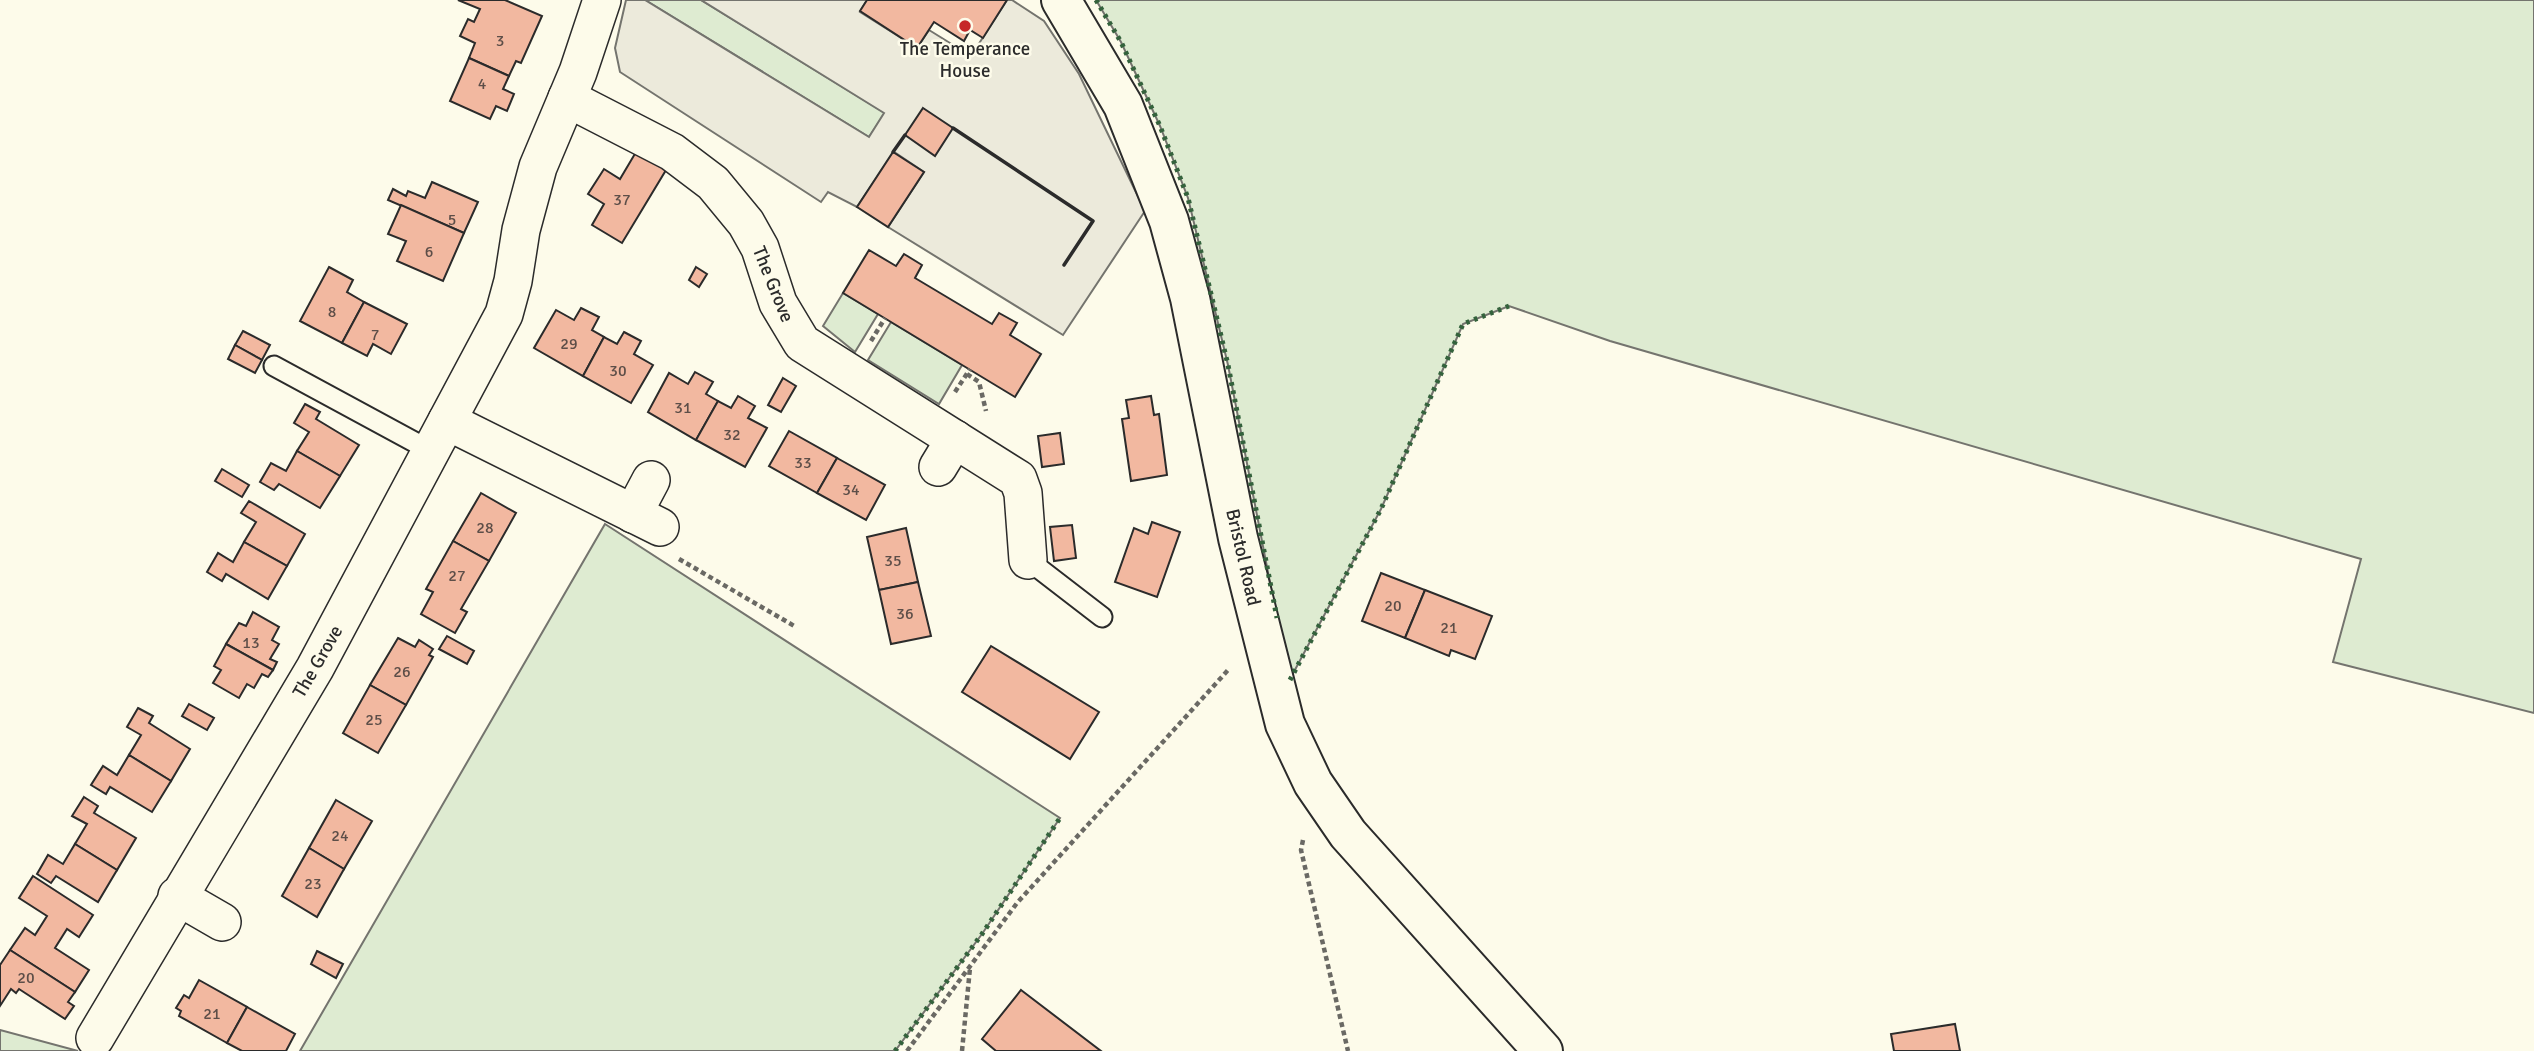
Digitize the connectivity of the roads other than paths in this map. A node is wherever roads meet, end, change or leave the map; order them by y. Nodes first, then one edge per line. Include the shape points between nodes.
1 (602, 0) edge
2 (1061, 0) edge
3 (567, 98) junction
4 (274, 366) dead end
5 (439, 436) junction
6 (651, 480) dead end
7 (1028, 560) joint
8 (1102, 617) dead end
9 (177, 896) junction
10 (222, 922) dead end
11 (95, 1038) dead end
12 (1543, 1051) edge

1 - 3 street, The Grove
2 - 12 main road, Bristol Road via 1123,105 1169,221 1190,298 1238,538 1285,724 1313,783 1348,834
3 - 5 street, The Grove via 530,195 504,314
3 - 7 street, The Grove via 671,152 713,183 761,248 778,303 802,343 947,453 1018,479
4 - 5 lane
5 - 6 street via 646,521
5 - 9 street, The Grove via 315,668
7 - 8 lane
9 - 10 street
9 - 11 street, The Grove

